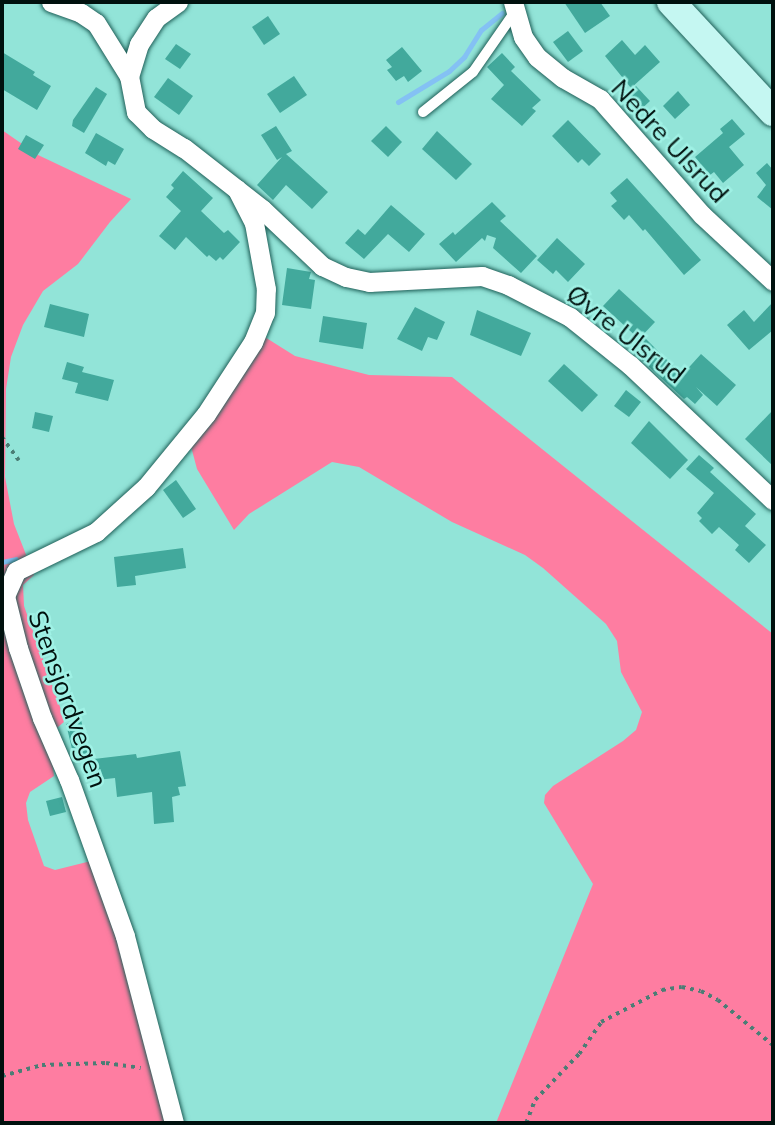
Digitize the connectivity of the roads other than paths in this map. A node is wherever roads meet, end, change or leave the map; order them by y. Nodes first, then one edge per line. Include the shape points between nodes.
1 (51, 2) edge
2 (178, 2) edge
3 (671, 2) edge
4 (513, 7) edge
5 (130, 76) junction
6 (423, 112) dead end
7 (773, 112) edge
8 (237, 190) junction
9 (773, 281) edge
10 (773, 500) edge
11 (174, 1123) edge

1 - 5 street via 96,23
2 - 5 street, Stensjordvegen via 156,18 139,44
3 - 7 main road
4 - 6 lane via 473,72
4 - 9 street, Nedre Ulsrud via 523,37 537,58 600,99 702,215
5 - 8 street, Stensjordvegen via 136,112 153,130
8 - 10 street, Øvre Ulsrud via 322,266 346,277 369,282 482,276 576,321 631,365
8 - 11 street, Stensjordvegen via 254,223 266,289 265,313 253,342 206,414 146,487 96,532 16,571 5,596 42,718 125,936

